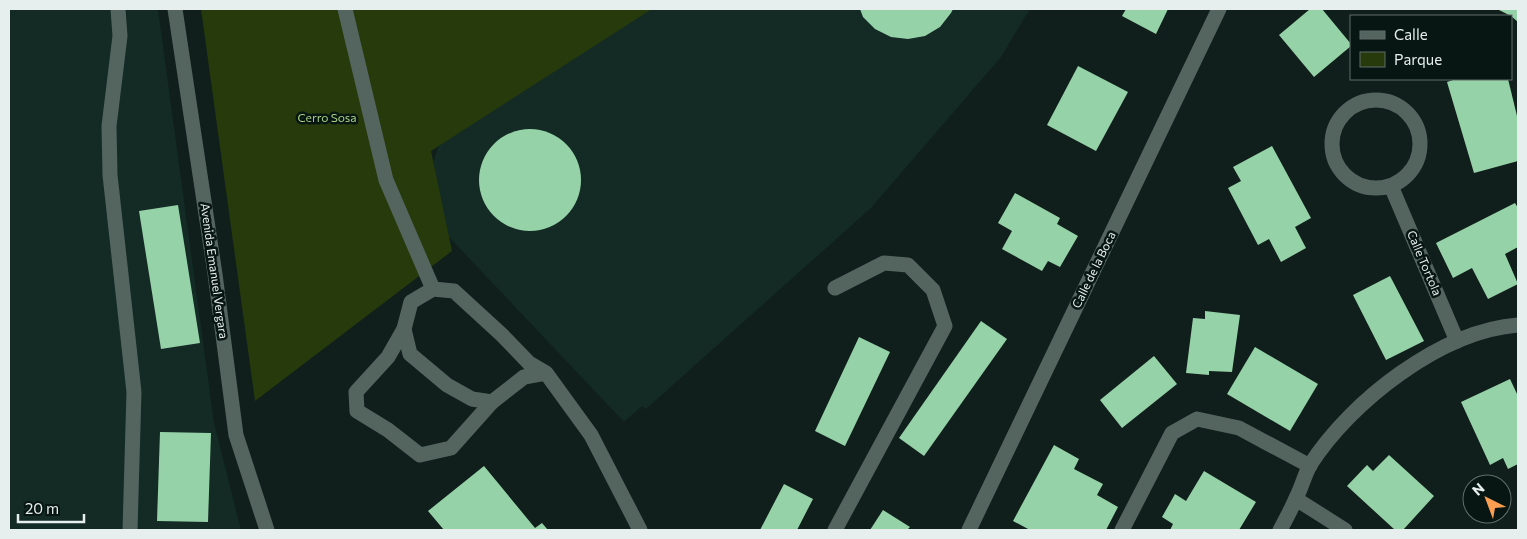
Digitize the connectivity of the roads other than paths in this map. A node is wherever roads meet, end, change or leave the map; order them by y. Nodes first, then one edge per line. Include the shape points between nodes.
1 (118, 9) edge
2 (174, 9) edge
3 (345, 9) edge
4 (1218, 9) edge
5 (1391, 186) junction
6 (835, 288) dead end
7 (434, 289) junction
8 (1518, 324) edge
9 (404, 329) junction
10 (1457, 341) junction
11 (546, 373) junction
12 (492, 402) junction
13 (1310, 466) junction
14 (1296, 499) junction
15 (130, 530) edge
16 (267, 530) edge
17 (640, 530) edge
18 (835, 530) edge
19 (969, 530) edge
20 (1122, 530) edge
21 (1280, 530) edge
22 (1345, 530) edge

1 - 15 street via 120,36 109,126 110,176 134,392
2 - 16 street, Avenida Emanuel Vergara via 236,435
3 - 7 street via 386,180
4 - 19 street, Calle de la Boca
5 - 5 street via 1413,169 1421,142 1418,128 1412,116 1389,101 1361,102 1349,109 1336,125 1331,145 1334,159 1351,181 1364,187
5 - 10 street, Calle Tortola
6 - 18 street via 884,263 908,266 933,290 945,326
7 - 9 street via 411,302
7 - 11 street via 454,291 529,363
8 - 10 street via 1499,326
9 - 12 street via 410,354 447,384 472,399
9 - 12 street via 388,357 356,392 357,411 420,455 451,448
10 - 13 street via 1386,382 1346,418
11 - 12 street via 524,377
11 - 17 street via 591,435
13 - 14 street
13 - 20 street via 1239,428 1198,419 1172,433
14 - 21 street
14 - 22 street

